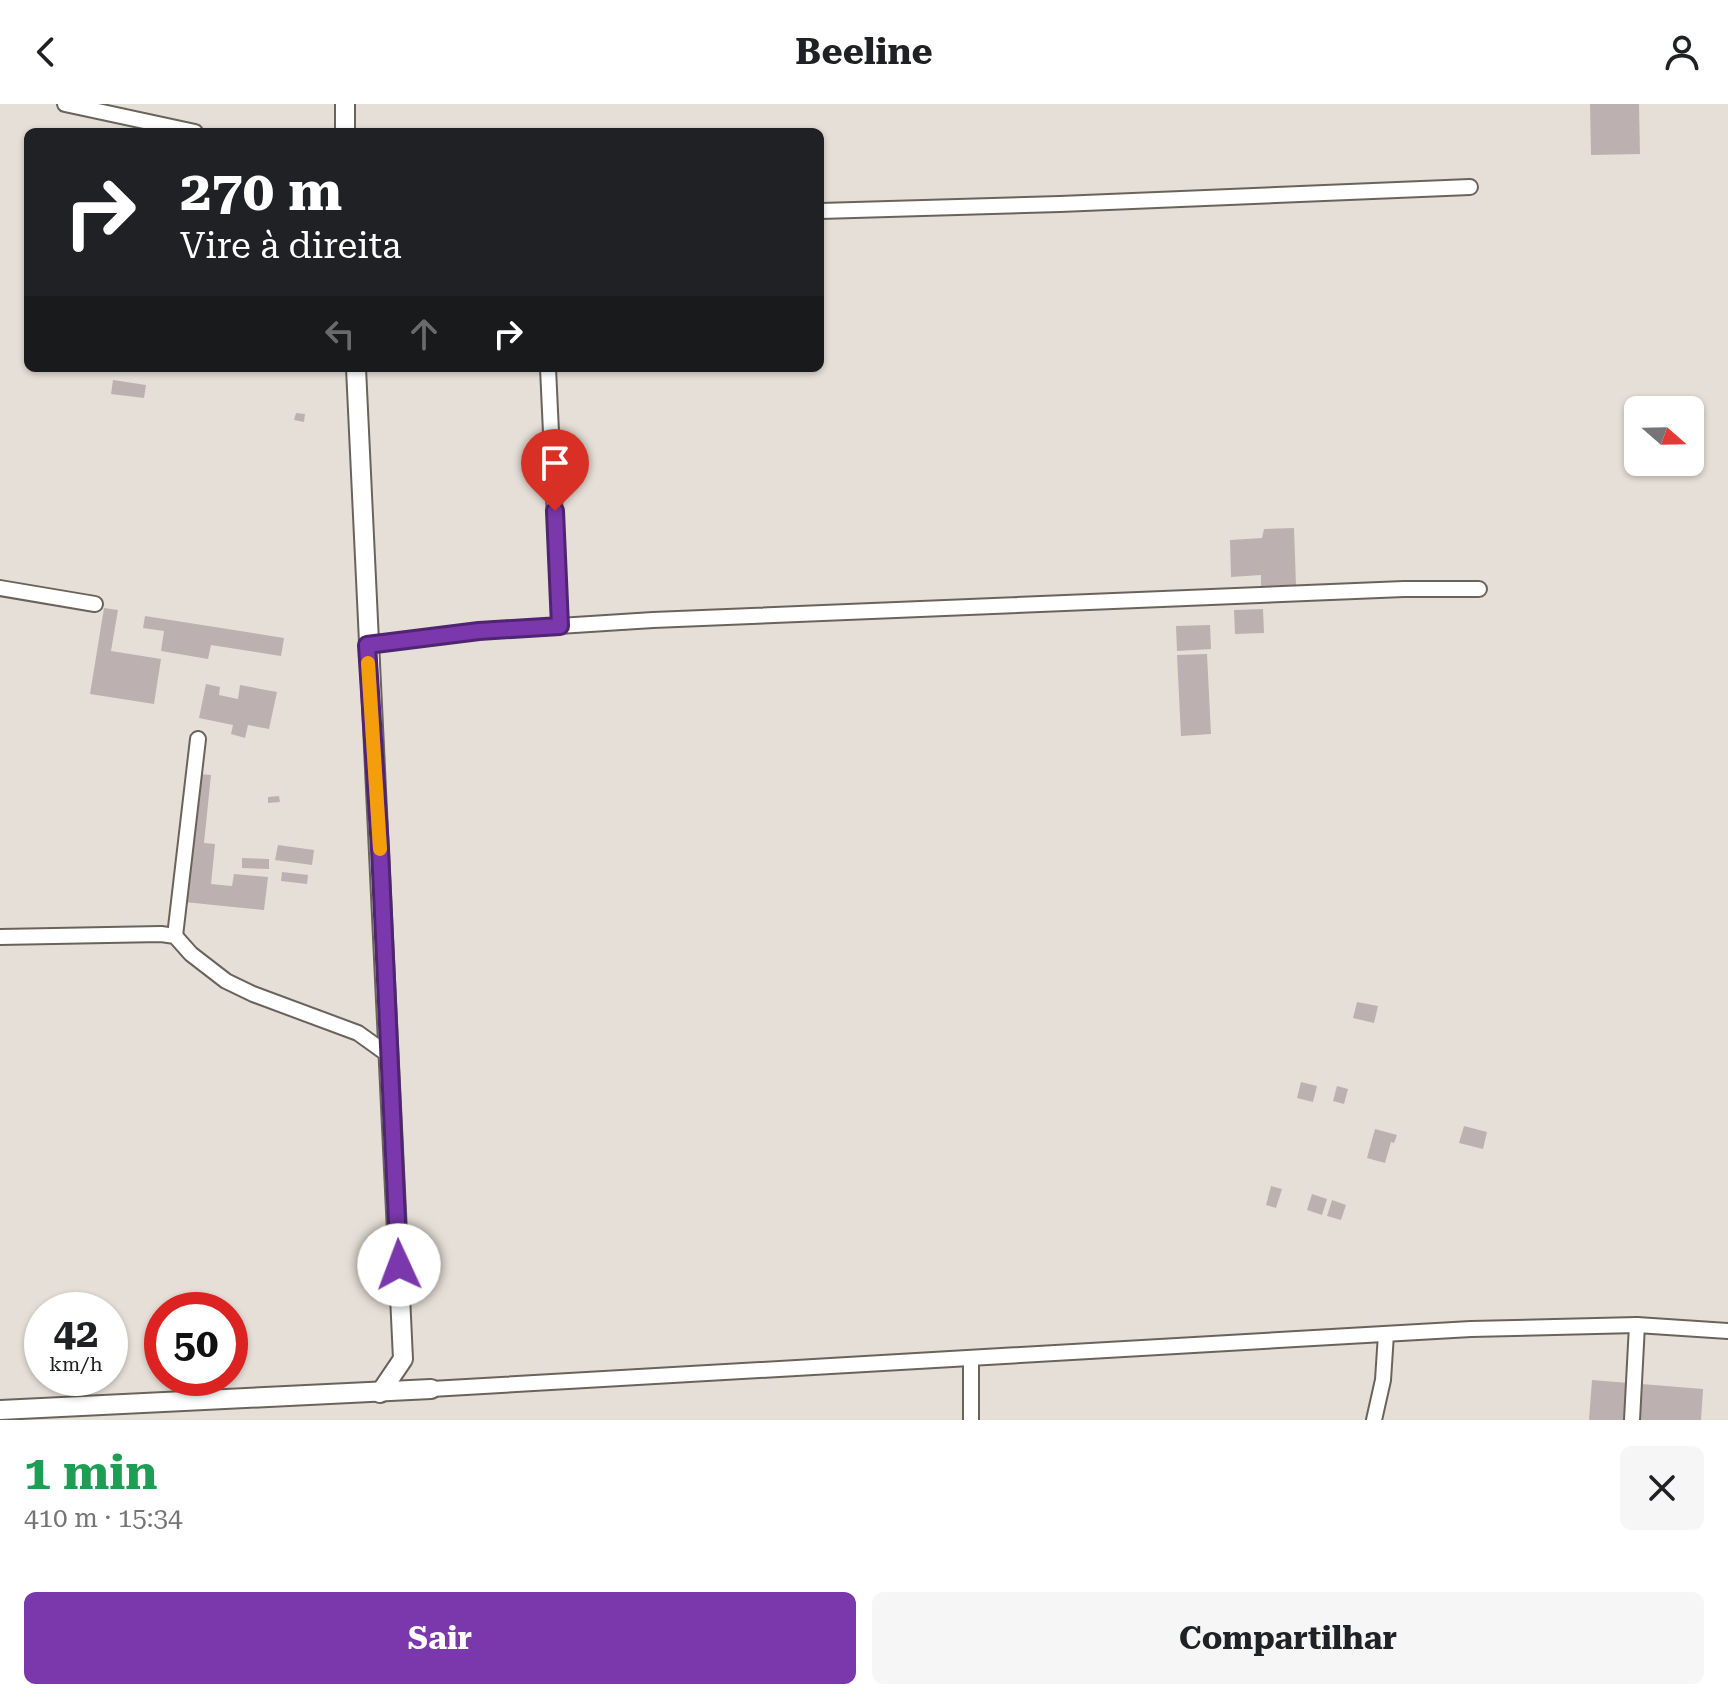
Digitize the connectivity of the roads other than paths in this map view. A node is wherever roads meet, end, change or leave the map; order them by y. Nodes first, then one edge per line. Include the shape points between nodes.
1 (65, 104) edge
2 (345, 104) edge
3 (176, 128) edge
4 (345, 128) edge
5 (1470, 187) dead end
6 (824, 211) edge
7 (356, 372) edge
8 (548, 372) edge
9 (0, 588) edge
10 (1479, 589) dead end
11 (95, 604) dead end
12 (560, 626) junction
13 (367, 645) junction
14 (198, 739) dead end
15 (175, 936) junction
16 (0, 937) edge
17 (390, 1056) junction
18 (1637, 1325) junction
19 (1728, 1331) edge
20 (1386, 1334) junction
21 (403, 1359) junction
22 (971, 1359) junction
23 (431, 1389) junction
24 (380, 1393) junction
25 (0, 1410) edge
26 (971, 1420) edge
27 (1374, 1420) edge
28 (1632, 1420) edge

1 - 3 street
2 - 4 main road
5 - 6 street
7 - 13 main road
8 - 12 street
9 - 11 street
10 - 12 street
12 - 13 street
13 - 17 main road
14 - 15 street
15 - 16 street
15 - 17 street via 226,981 349,1029
17 - 21 main road
18 - 19 street
18 - 20 street
18 - 28 street
20 - 22 street
20 - 27 street
21 - 23 main road
21 - 24 main road
22 - 23 street
22 - 26 street
23 - 24 main road
24 - 25 main road

